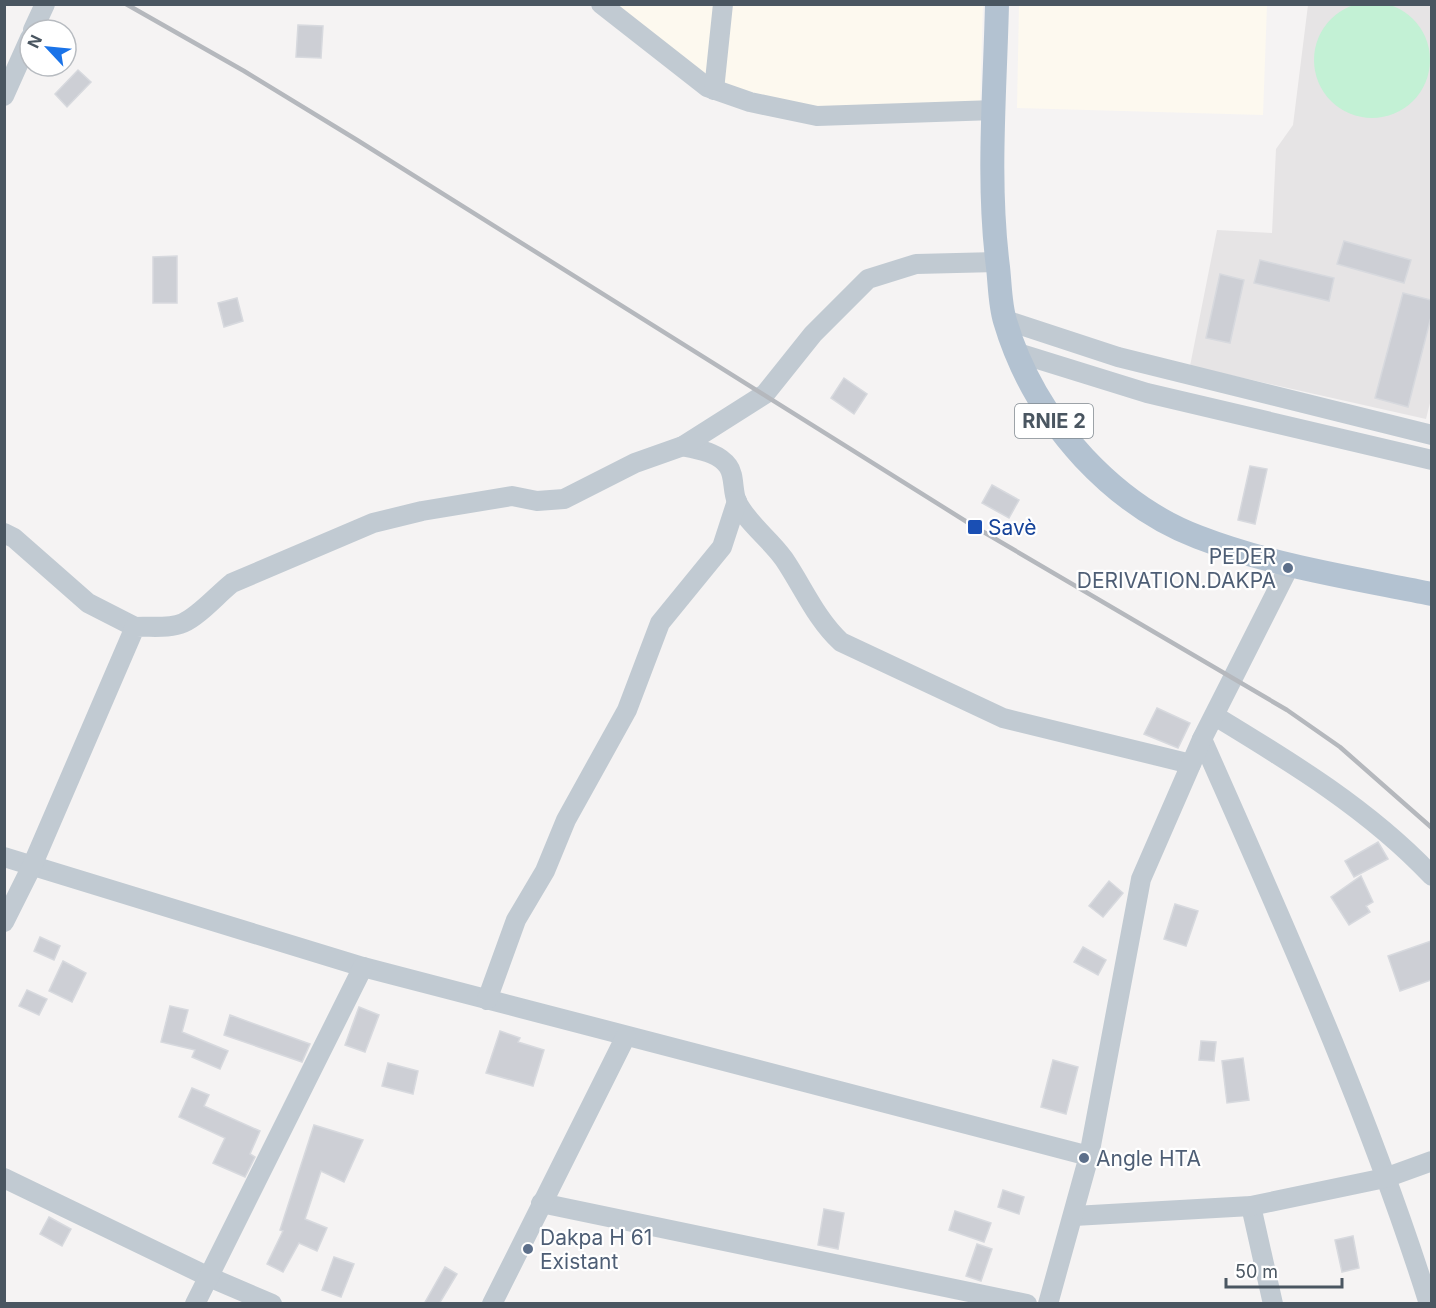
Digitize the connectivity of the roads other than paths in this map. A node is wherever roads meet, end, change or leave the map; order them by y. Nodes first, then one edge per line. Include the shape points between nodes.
1 (45, 4) edge
2 (601, 4) edge
3 (723, 4) edge
4 (997, 4) edge
5 (39, 18) edge
6 (18, 65) edge
7 (714, 90) junction
8 (4, 96) edge
9 (994, 110) junction
10 (997, 262) junction
11 (1005, 320) junction
12 (1018, 353) junction
13 (1431, 435) edge
14 (683, 446) junction
15 (1430, 455) edge
16 (737, 501) junction
17 (4, 533) edge
18 (1290, 565) junction
19 (1431, 594) edge
20 (135, 627) junction
21 (1215, 716) junction
22 (1202, 739) junction
23 (1191, 764) junction
24 (4, 857) edge
25 (32, 866) junction
26 (1431, 876) edge
27 (4, 922) edge
28 (363, 967) junction
29 (487, 1000) junction
30 (626, 1036) junction
31 (1089, 1156) junction
32 (1431, 1161) edge
33 (4, 1178) edge
34 (1385, 1178) junction
35 (541, 1203) junction
36 (1251, 1206) junction
37 (1074, 1216) junction
38 (209, 1277) junction
39 (195, 1304) edge
40 (272, 1304) edge
41 (492, 1304) edge
42 (1027, 1304) edge
43 (1048, 1304) edge
44 (1273, 1304) edge
45 (1429, 1304) edge

1 - 5 street
2 - 7 street
3 - 7 street
4 - 9 main road, RNIE 2
6 - 8 street
7 - 9 street via 776,109 817,116
9 - 10 main road, RNIE 2 via 993,233
10 - 11 main road, RNIE 2
10 - 14 street via 916,264 868,279 813,334 765,394
11 - 12 main road, RNIE 2
11 - 13 street via 1118,357
12 - 15 street via 1147,393
12 - 18 main road, RNIE 2 via 1048,414 1074,447 1124,496 1171,526
14 - 16 street via 720,458 730,467
14 - 20 street via 635,463 564,499 537,501 512,496 374,523 232,584 181,624
16 - 23 street via 783,557 829,631 841,642 1003,718
16 - 29 street via 722,547 660,623 627,710 516,920
17 - 20 street via 88,603
18 - 19 main road, RNIE 2
18 - 21 street
20 - 25 street
21 - 22 street
21 - 26 street via 1294,764 1388,835
22 - 23 street
22 - 34 street via 1342,1058
23 - 31 street via 1141,879
24 - 25 street
25 - 27 street
25 - 28 street
28 - 29 street
28 - 38 street
29 - 30 street
30 - 31 street
30 - 35 street
31 - 37 street
32 - 34 street
33 - 38 street
34 - 36 street
34 - 45 street
35 - 41 street
35 - 42 street
36 - 37 street
36 - 44 street
37 - 43 street
38 - 39 street
38 - 40 street

